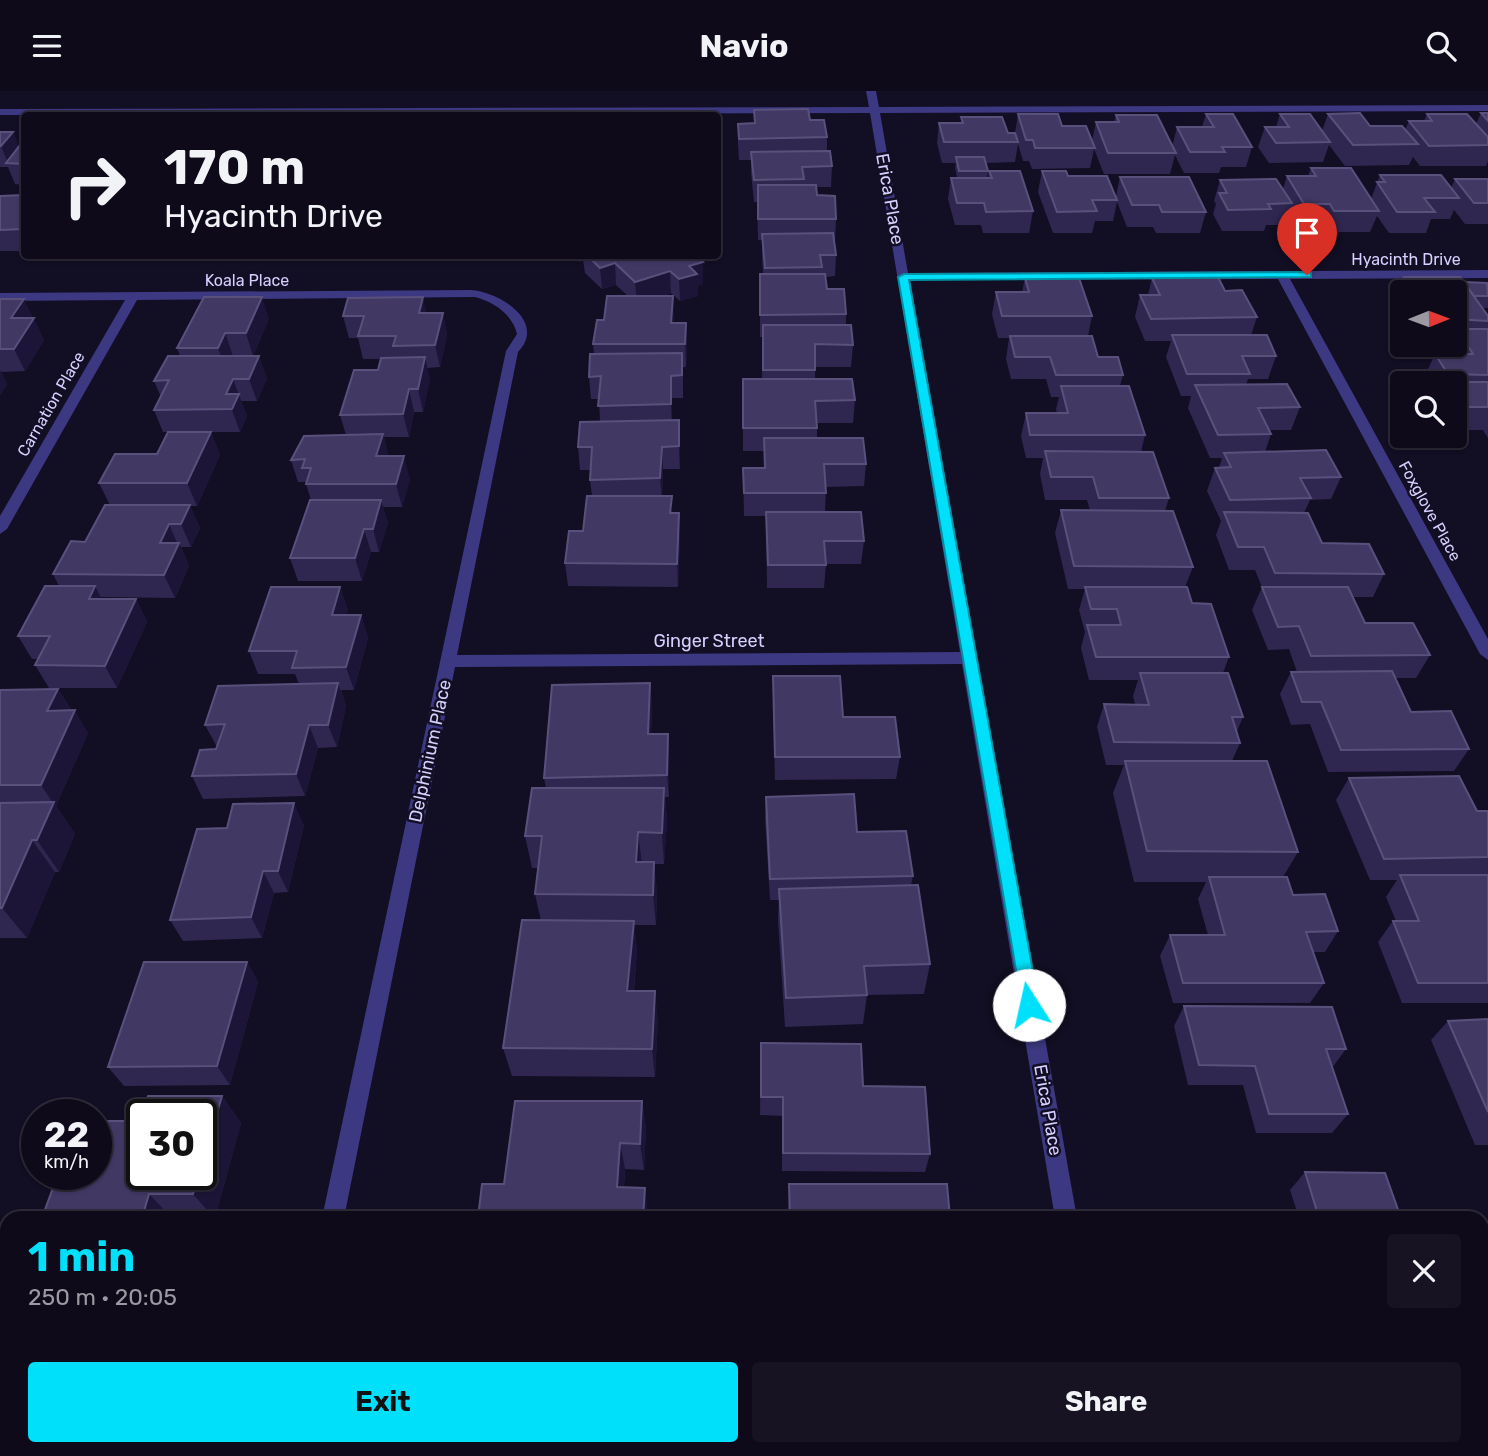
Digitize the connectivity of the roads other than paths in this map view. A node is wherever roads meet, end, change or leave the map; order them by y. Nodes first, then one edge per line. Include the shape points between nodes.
1 (870, 91) edge
2 (1488, 108) edge
3 (874, 110) junction
4 (0, 112) edge
5 (1488, 274) edge
6 (1282, 275) junction
7 (904, 277) junction
8 (133, 296) junction
9 (0, 297) edge
10 (493, 299) joint
11 (0, 529) edge
12 (1488, 654) edge
13 (969, 658) junction
14 (449, 661) junction
15 (334, 1211) edge
16 (1065, 1211) edge

1 - 3 street, Erica Place
2 - 3 street
3 - 4 street
3 - 7 street, Erica Place
5 - 6 street, Hyacinth Drive
6 - 7 street, Hyacinth Drive
6 - 12 street, Foxglove Place
7 - 13 street, Erica Place
8 - 9 street, Koala Place
8 - 10 street, Koala Place via 468,293
8 - 11 street, Carnation Place
10 - 14 street, Delphinium Place via 513,313 523,334 513,351
13 - 14 street, Ginger Street
13 - 16 street, Erica Place
14 - 15 street, Delphinium Place

